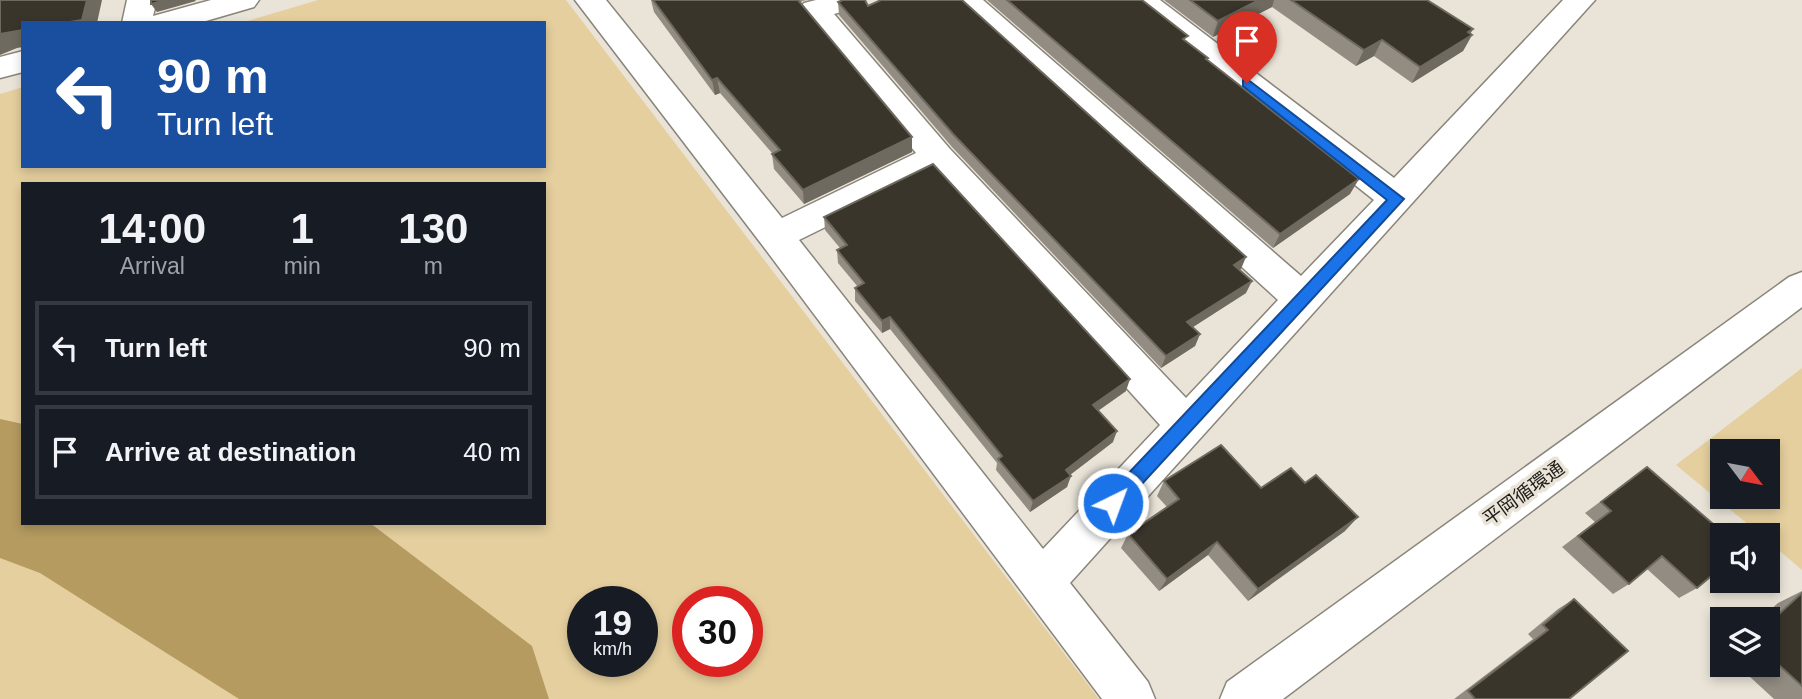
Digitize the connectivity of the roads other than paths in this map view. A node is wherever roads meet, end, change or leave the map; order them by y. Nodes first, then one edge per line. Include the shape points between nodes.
1 (142, 0) edge
2 (244, 0) edge
3 (590, 0) edge
4 (849, 0) edge
5 (965, 0) edge
6 (1141, 0) edge
7 (1580, 0) edge
8 (137, 21) edge
9 (171, 21) edge
10 (21, 62) edge
11 (0, 68) edge
12 (938, 157) junction
13 (1396, 199) junction
14 (776, 236) junction
15 (1802, 287) edge
16 (1303, 300) junction
17 (1184, 424) junction
18 (1041, 582) junction
19 (1131, 699) edge
20 (1244, 699) edge

1 - 8 street
2 - 9 street
3 - 14 street
4 - 12 street via 814,10
5 - 16 street
6 - 13 street
7 - 13 street
10 - 11 street
12 - 14 street
12 - 17 street
13 - 16 street
14 - 18 street
15 - 20 street, 平岡循環通
16 - 17 street
17 - 18 street
18 - 19 street

